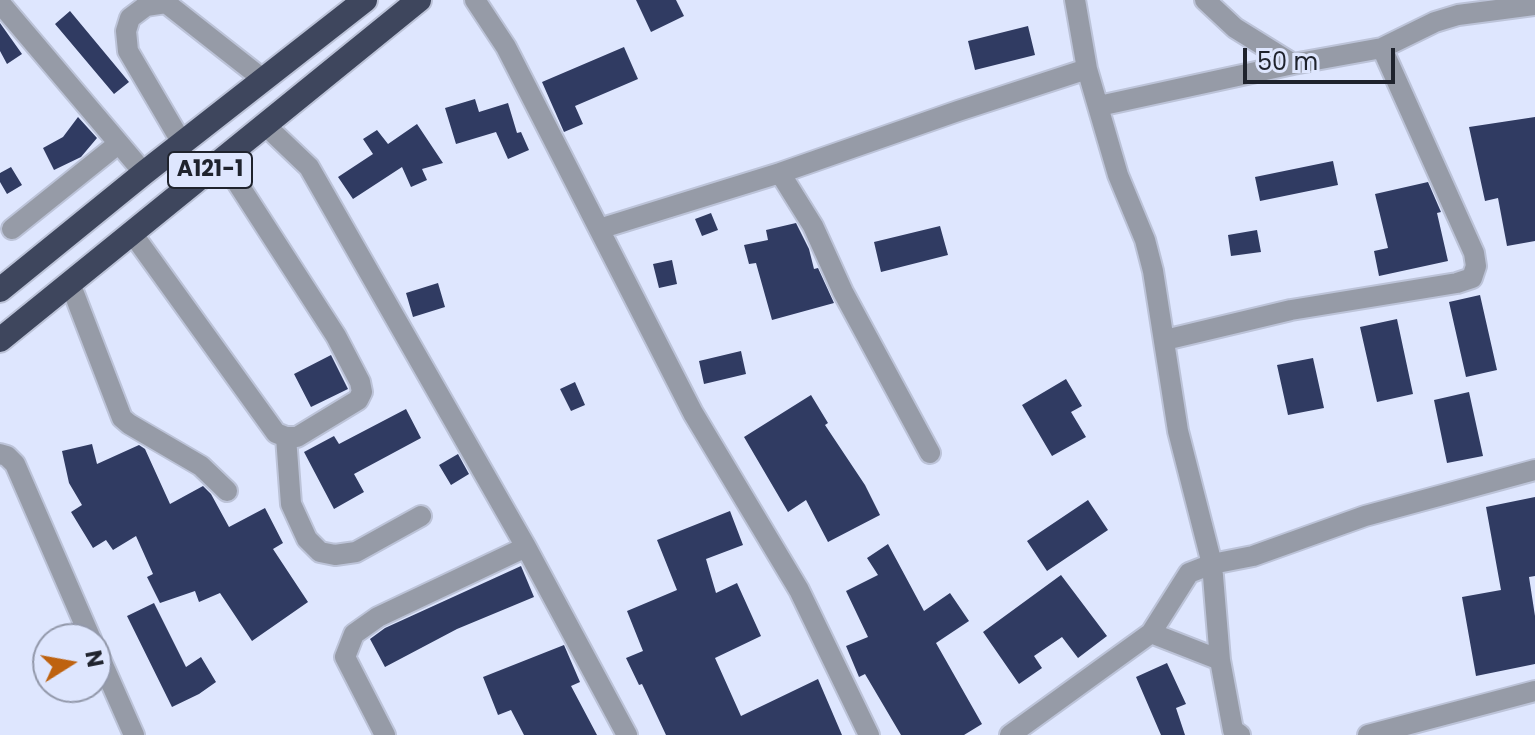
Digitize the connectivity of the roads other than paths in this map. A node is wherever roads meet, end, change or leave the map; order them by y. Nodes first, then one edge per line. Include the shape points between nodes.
1 (365, 0) edge
2 (419, 0) edge
3 (475, 0) edge
4 (1075, 0) edge
5 (1205, 0) edge
6 (0, 3) edge
7 (1535, 5) edge
8 (1382, 48) junction
9 (1293, 64) junction
10 (1087, 69) junction
11 (264, 80) junction
12 (1099, 106) junction
13 (265, 125) junction
14 (182, 143) junction
15 (118, 144) junction
16 (222, 159) junction
17 (144, 173) junction
18 (780, 173) junction
19 (12, 229) dead end
20 (599, 229) junction
21 (132, 233) junction
22 (70, 283) junction
23 (0, 290) edge
24 (0, 340) edge
25 (1165, 340) junction
26 (286, 437) junction
27 (930, 453) dead end
28 (0, 454) edge
29 (1535, 470) edge
30 (227, 491) dead end
31 (421, 516) dead end
32 (526, 547) junction
33 (1212, 564) junction
34 (84, 623) edge
35 (1151, 633) junction
36 (1220, 660) junction
37 (112, 685) edge
38 (1535, 691) edge
39 (134, 735) edge
40 (385, 735) edge
41 (627, 735) edge
42 (869, 735) edge
43 (1010, 735) edge
44 (1240, 735) edge
45 (1368, 735) edge

1 - 11 highway, A121-1
2 - 13 highway, A121-1
3 - 20 street via 506,47
4 - 10 street
5 - 9 street via 1235,28
6 - 15 street
7 - 8 street via 1458,15
8 - 9 street
8 - 25 street via 1474,253 1472,278 1291,310
9 - 12 street
10 - 12 street
10 - 18 street
11 - 14 highway, A121-1
11 - 14 street via 166,3 146,6 130,18 128,51
12 - 25 street via 1118,175 1145,240
13 - 16 highway, A121-1
13 - 32 street via 309,167
14 - 17 highway, A121-1
15 - 17 street
15 - 19 street
16 - 21 highway, A121-1
16 - 26 street via 360,382 358,400 297,437
17 - 23 highway, A121-1
18 - 20 street
18 - 27 street via 813,226
20 - 42 street via 693,413 799,590
21 - 22 highway, A121-1
21 - 26 street via 276,433
22 - 24 highway, A121-1
22 - 30 street via 122,418 201,466
25 - 33 street via 1178,431
26 - 31 street via 291,504 307,539 320,552 356,552
28 - 34 street via 15,464
29 - 33 street
32 - 40 street via 378,617 354,634 345,657
32 - 41 street
33 - 35 street via 1189,573
33 - 36 street
35 - 36 street
35 - 43 street
36 - 44 street via 1233,730
37 - 39 street
38 - 45 street

